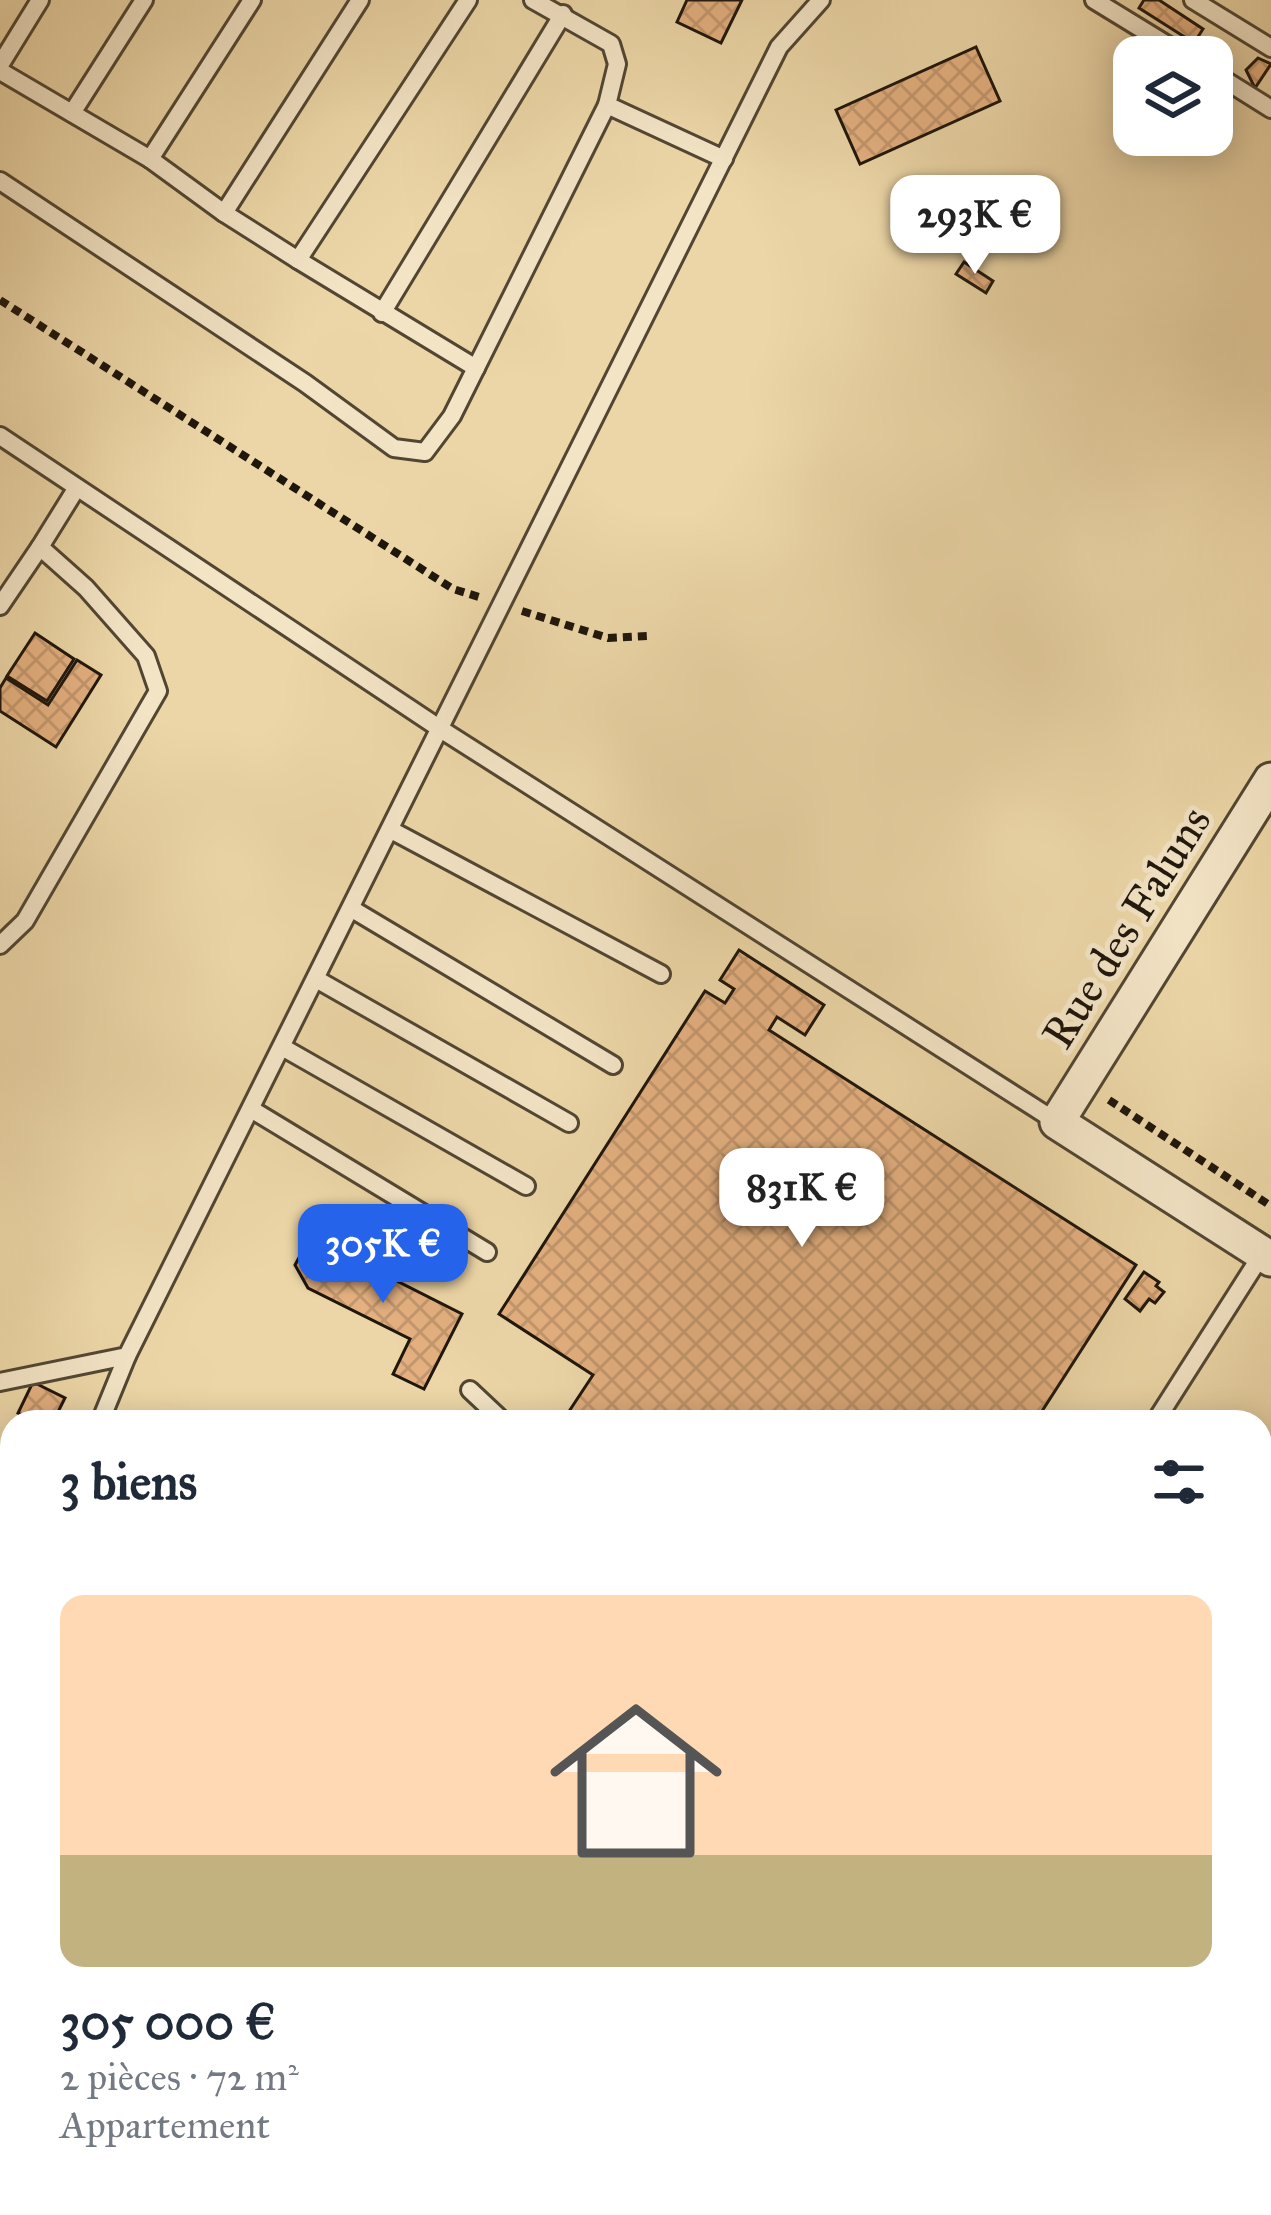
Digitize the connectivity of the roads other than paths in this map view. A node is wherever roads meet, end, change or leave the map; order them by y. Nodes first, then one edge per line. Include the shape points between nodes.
1 (40, 0) edge
2 (144, 0) edge
3 (252, 0) edge
4 (360, 0) edge
5 (468, 0) edge
6 (533, 0) edge
7 (821, 0) edge
8 (1094, 0) edge
9 (1193, 0) edge
10 (562, 14) junction
11 (1153, 36) edge
12 (1271, 48) edge
13 (0, 68) edge
14 (1233, 85) edge
15 (607, 105) junction
16 (1271, 109) edge
17 (72, 113) junction
18 (150, 159) junction
19 (724, 159) junction
20 (0, 181) edge
21 (224, 213) junction
22 (298, 260) junction
23 (382, 313) junction
24 (476, 368) junction
25 (0, 436) edge
26 (76, 489) junction
27 (40, 547) junction
28 (0, 606) edge
29 (442, 730) junction
30 (1271, 780) edge
31 (391, 830) junction
32 (352, 909) junction
33 (0, 945) edge
34 (661, 974) dead end
35 (316, 979) junction
36 (282, 1047) junction
37 (613, 1065) dead end
38 (251, 1108) junction
39 (1058, 1122) junction
40 (569, 1123) dead end
41 (526, 1186) dead end
42 (487, 1252) dead end
43 (1267, 1256) edge
44 (127, 1356) junction
45 (0, 1382) edge
46 (470, 1390) dead end
47 (105, 1410) edge
48 (491, 1410) edge
49 (1163, 1410) edge

1 - 13 lane
2 - 17 lane
3 - 18 lane
4 - 21 lane
5 - 22 lane
6 - 10 lane
7 - 19 lane via 779,47
8 - 11 lane
9 - 12 lane
10 - 15 lane via 611,44 617,64
10 - 23 lane
13 - 17 lane
14 - 16 lane
15 - 19 lane
15 - 24 lane
17 - 18 lane
18 - 21 lane
19 - 29 lane
20 - 24 lane via 394,448 425,452
21 - 22 lane
22 - 23 lane
23 - 24 lane
25 - 26 lane
26 - 27 lane
26 - 29 lane
27 - 28 lane
27 - 33 lane via 146,656 158,691 26,921
29 - 31 lane
29 - 39 lane
30 - 39 street, Rue des Faluns
31 - 32 lane
31 - 34 lane
32 - 35 lane
32 - 37 lane
35 - 36 lane
35 - 40 lane
36 - 38 lane
36 - 41 lane
38 - 42 lane
38 - 44 lane
39 - 43 street
43 - 49 lane
44 - 45 lane
44 - 47 lane
46 - 48 lane

